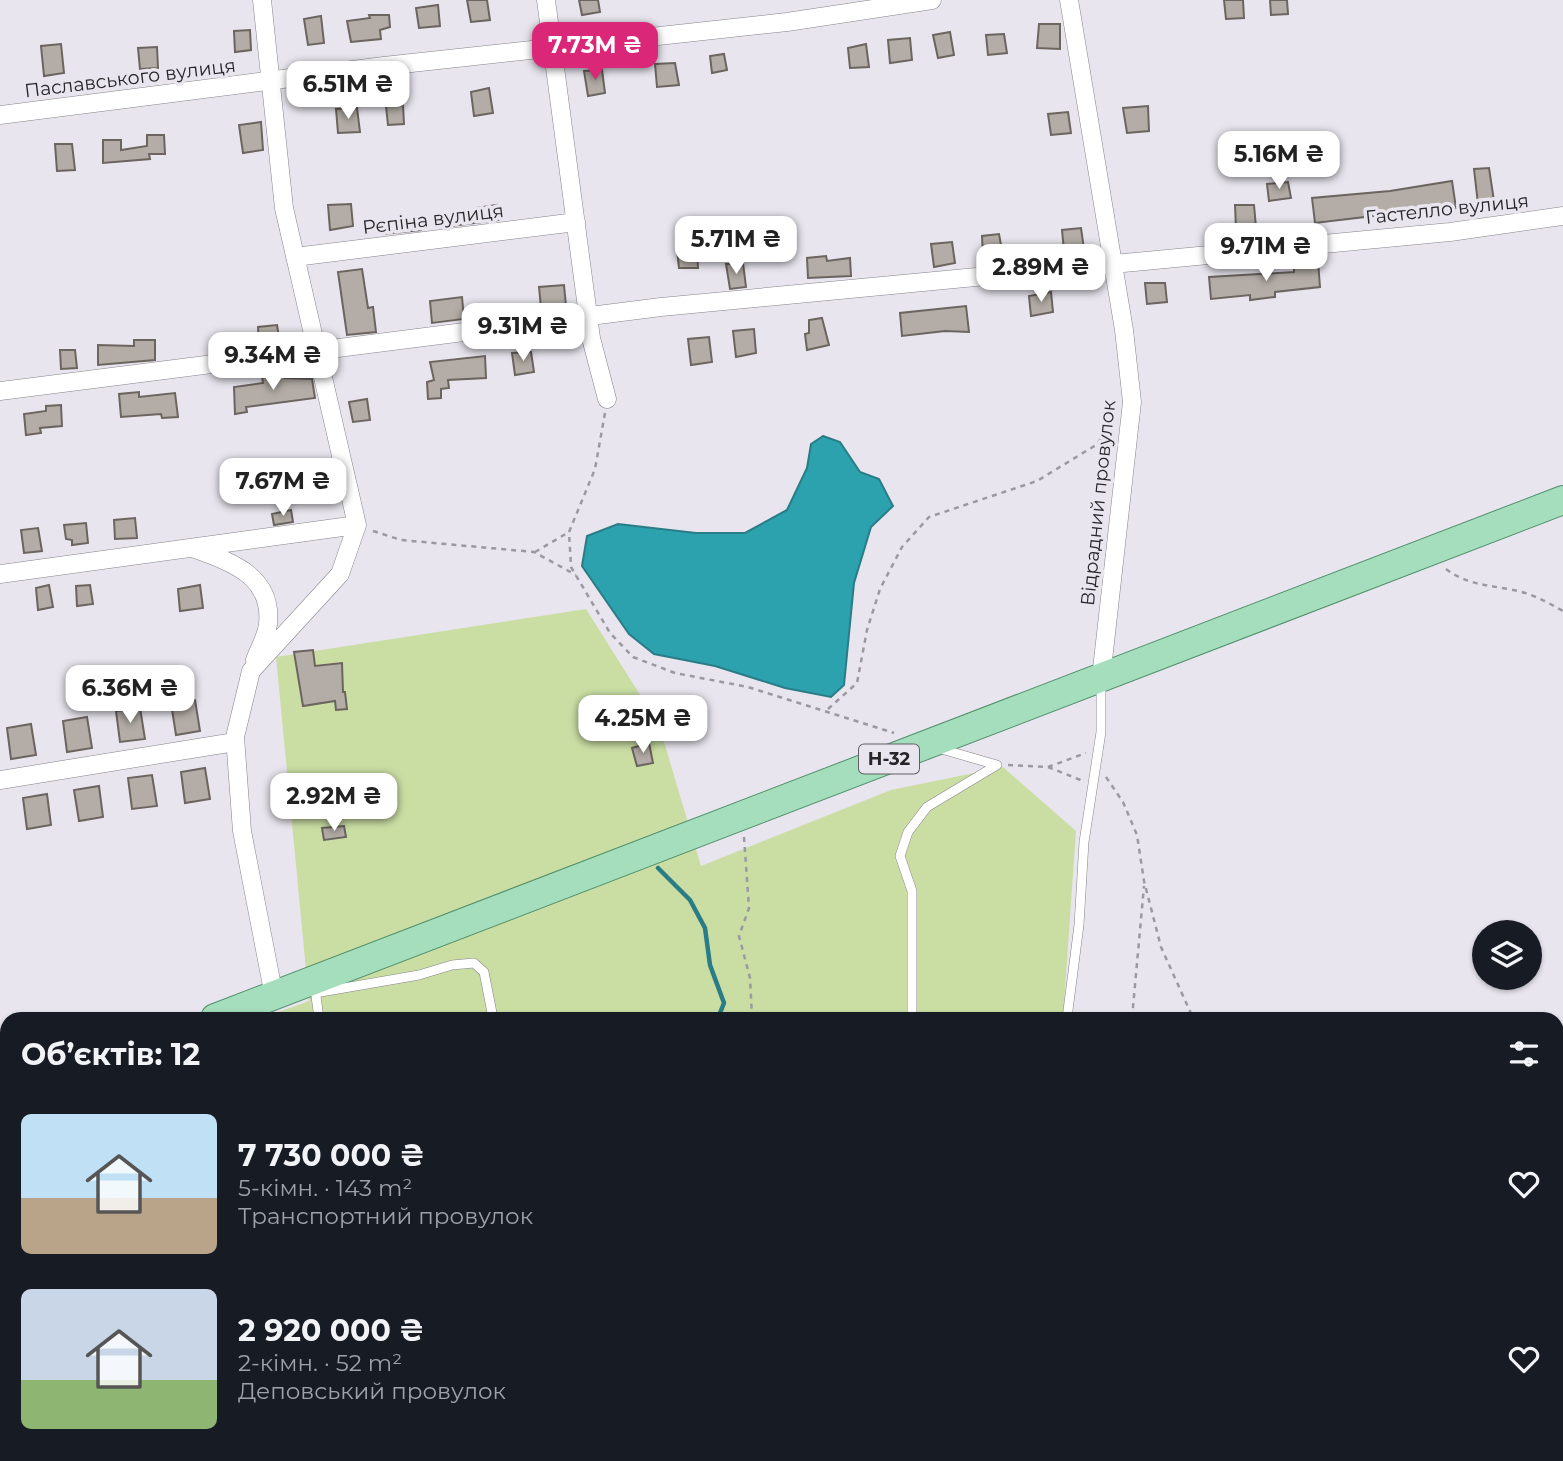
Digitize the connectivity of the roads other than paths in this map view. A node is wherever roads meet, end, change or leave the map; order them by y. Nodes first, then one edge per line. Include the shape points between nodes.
1 (262, 0) edge
2 (546, 0) edge
3 (932, 0) edge
4 (1069, 0) edge
5 (552, 48) junction
6 (271, 81) junction
7 (0, 115) edge
8 (1563, 216) edge
9 (576, 222) junction
10 (295, 257) junction
11 (1112, 263) junction
12 (588, 316) junction
13 (317, 350) junction
14 (0, 391) edge
15 (607, 399) road end
16 (1563, 500) edge
17 (357, 525) junction
18 (192, 548) junction
19 (0, 574) edge
20 (251, 671) junction
21 (1101, 678) junction
22 (235, 742) junction
23 (928, 745) junction
24 (0, 780) edge
25 (315, 986) junction
26 (274, 996) junction
27 (231, 1012) edge
28 (317, 1012) edge
29 (492, 1012) edge
30 (912, 1012) edge
31 (1068, 1012) edge

1 - 6 street
2 - 5 street
3 - 5 street, Паславського вулиця via 787,22
4 - 11 street, Відрадний провулок
5 - 6 street, Паславського вулиця
5 - 9 street
6 - 7 street, Паславського вулиця
6 - 10 street via 284,208
8 - 11 street, Гастелло вулиця via 1450,232
9 - 10 street, Рєпіна вулиця
9 - 12 street
10 - 13 street
11 - 12 street, Гастелло вулиця
11 - 21 street, Відрадний провулок via 1132,402
12 - 13 street, Гастелло вулиця
12 - 15 street
13 - 14 street, Гастелло вулиця
13 - 17 street
16 - 21 main road, Н-32
17 - 18 street
17 - 20 street via 340,574
18 - 19 street
18 - 20 street via 239,565 264,592 268,624
20 - 22 street
21 - 23 main road, Н-32
21 - 31 lane via 1099,748 1084,842
22 - 24 street
22 - 26 street via 242,831
23 - 25 main road, Н-32
23 - 30 lane via 998,765 927,807 908,832 900,856 912,891
25 - 26 main road, Н-32
25 - 28 lane
25 - 29 lane via 419,975 474,963 484,972
26 - 27 main road, Н-32

